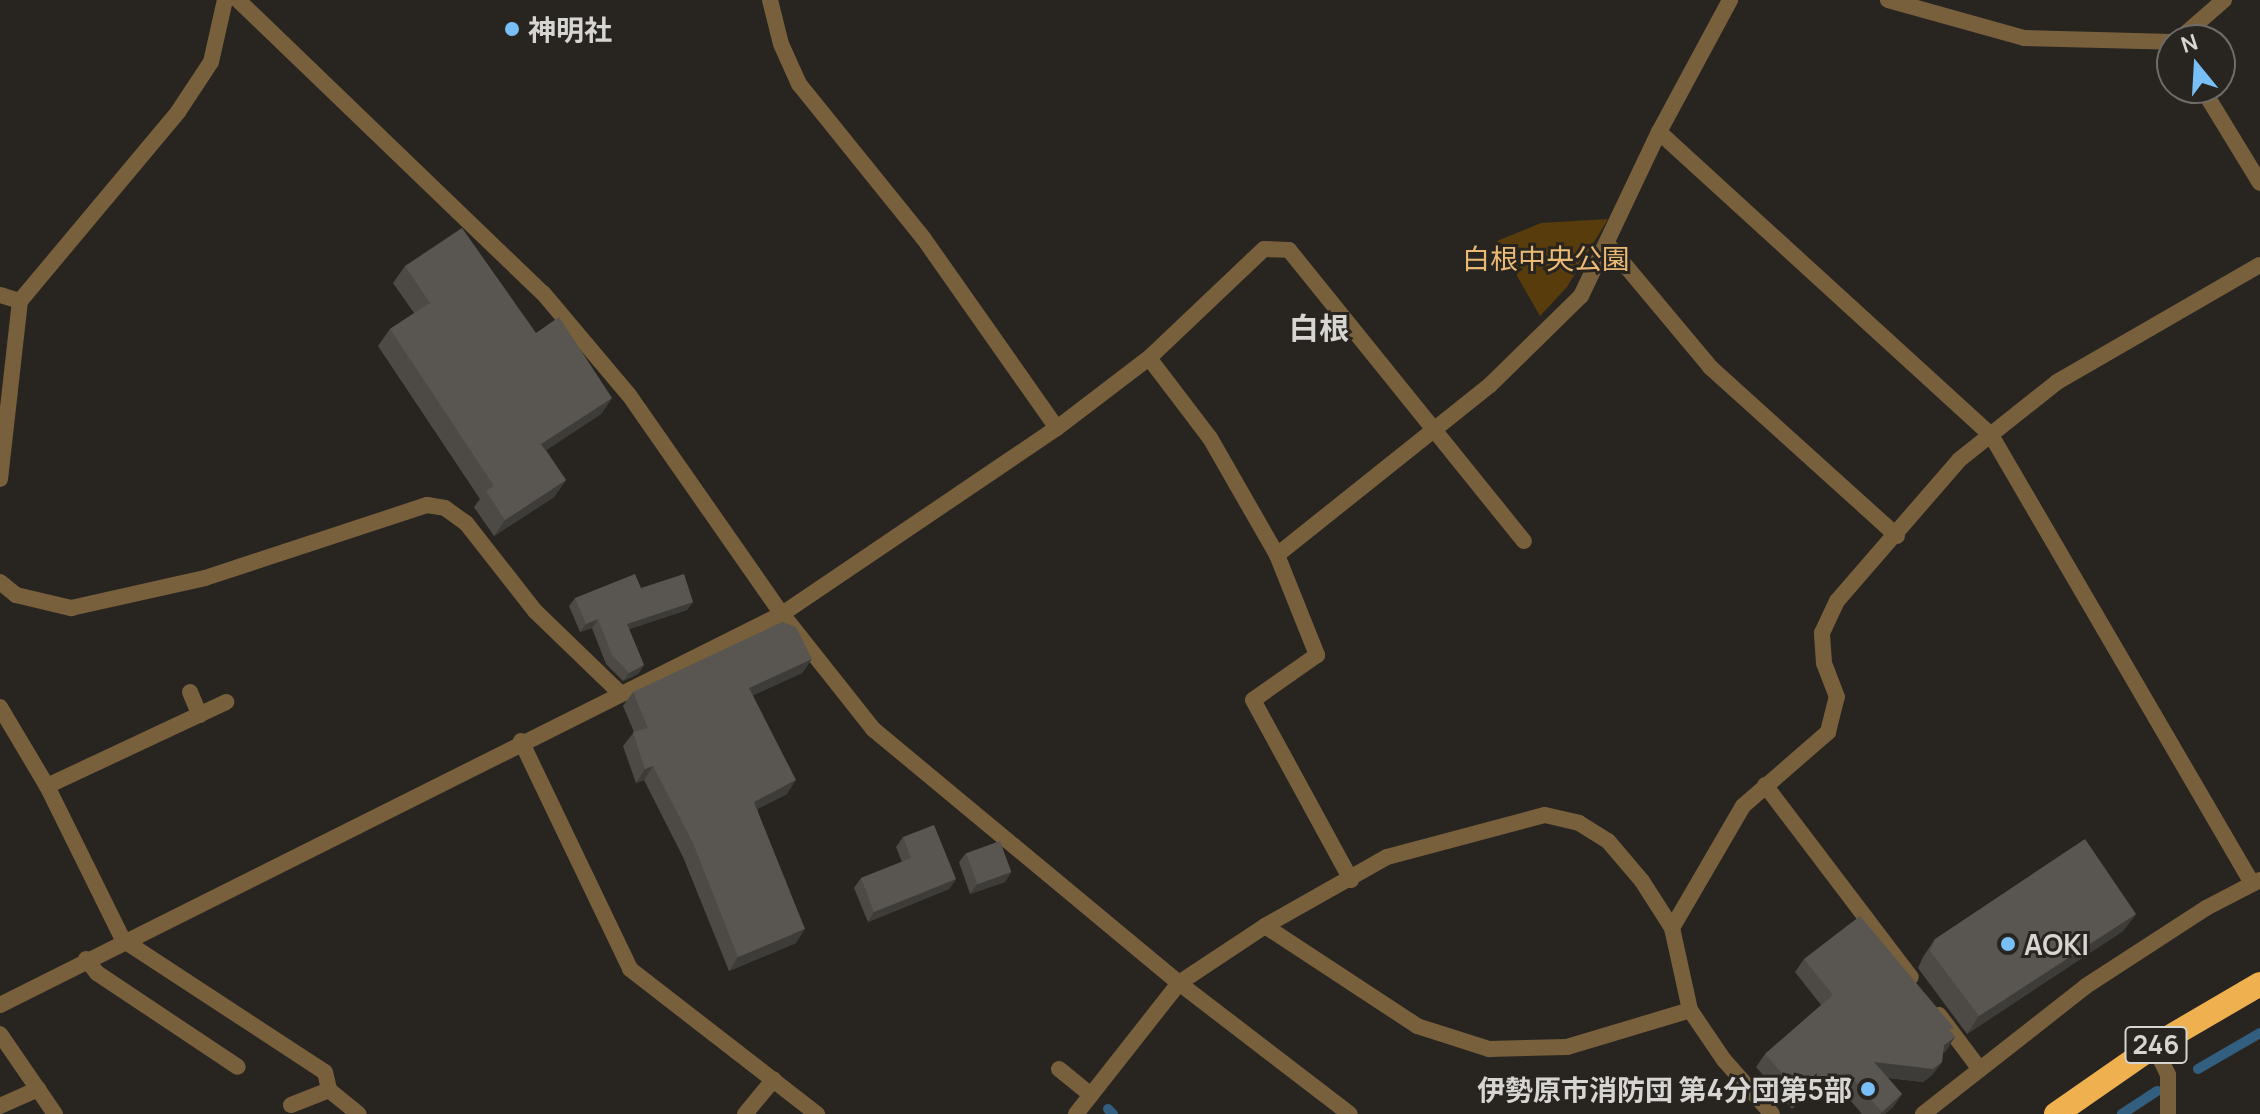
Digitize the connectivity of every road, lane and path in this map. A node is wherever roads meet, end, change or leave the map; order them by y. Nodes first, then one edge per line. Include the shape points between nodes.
1 (225, 0) edge
2 (238, 0) edge
3 (770, 0) edge
4 (1730, 0) edge
5 (1888, 0) edge
6 (2224, 0) edge
7 (2196, 24) edge
8 (2156, 42) edge
9 (2212, 104) edge
10 (1659, 132) junction
11 (2260, 183) edge
12 (1609, 246) junction
13 (2260, 265) edge
14 (0, 295) edge
15 (20, 301) junction
16 (1149, 358) junction
17 (1435, 427) junction
18 (1057, 428) junction
19 (1991, 435) junction
20 (0, 479) edge
21 (1897, 536) junction
22 (1524, 541) dead end
23 (1277, 555) junction
24 (0, 582) edge
25 (782, 614) junction
26 (190, 692) dead end
27 (619, 692) junction
28 (226, 702) dead end
29 (0, 707) edge
30 (200, 715) junction
31 (521, 741) junction
32 (1765, 785) junction
33 (47, 786) junction
34 (1351, 880) junction
35 (2256, 882) edge
36 (1265, 926) junction
37 (1672, 928) junction
38 (123, 940) junction
39 (86, 959) junction
40 (1179, 983) junction
41 (2260, 984) edge
42 (0, 1005) edge
43 (1690, 1010) junction
44 (0, 1034) edge
45 (2154, 1046) junction
46 (238, 1067) dead end
47 (1979, 1068) junction
48 (1059, 1069) dead end
49 (774, 1079) junction
50 (38, 1089) junction
51 (329, 1090) junction
52 (1091, 1095) junction
53 (291, 1105) dead end
54 (0, 1106) edge
55 (55, 1114) edge
56 (359, 1114) edge
57 (745, 1114) edge
58 (817, 1114) edge
59 (1076, 1114) edge
60 (1350, 1114) edge
61 (1772, 1114) edge
62 (1923, 1114) edge
63 (2056, 1114) edge
64 (2168, 1114) edge

1 - 15 street via 211,62 178,112
2 - 25 street via 543,293 629,395
3 - 18 street via 799,84 924,239
4 - 10 street
5 - 8 street via 2024,38
6 - 7 street
9 - 11 street
10 - 12 street
10 - 19 street
12 - 17 street via 1581,296 1490,385
12 - 21 street via 1710,367
13 - 19 street via 2057,382
14 - 15 street
15 - 20 street
16 - 17 street via 1264,249 1289,250
16 - 18 street
16 - 23 street via 1210,438
17 - 22 street
17 - 23 street
18 - 25 street
19 - 21 street via 1959,460
19 - 35 street
21 - 32 street via 1837,601 1822,633 1824,663 1837,697 1828,732
23 - 34 street via 1317,655 1253,700
24 - 27 street via 16,595 71,608 205,578 427,505 445,508 466,523 535,611
25 - 27 street
25 - 40 street via 873,729
26 - 30 street
27 - 31 street
28 - 30 street
29 - 33 street
30 - 33 street
31 - 38 street
31 - 49 street via 630,969
32 - 37 street via 1743,806
32 - 47 street
33 - 38 street
34 - 36 street
34 - 37 street via 1387,857 1545,815 1579,823 1608,841
35 - 47 street via 2086,986
36 - 40 street
36 - 43 street via 1417,1026 1489,1049 1567,1047
37 - 43 street
38 - 39 street
38 - 51 street via 325,1072
39 - 42 street
39 - 46 street via 97,973
40 - 52 street
40 - 60 street
41 - 45 highway, 246
43 - 61 street via 1724,1060
44 - 50 street
45 - 63 highway, 246
45 - 64 street via 2168,1075
47 - 62 street
48 - 52 street
49 - 57 street
49 - 58 street
50 - 54 street
50 - 55 street
51 - 53 street
51 - 56 street
52 - 59 street

